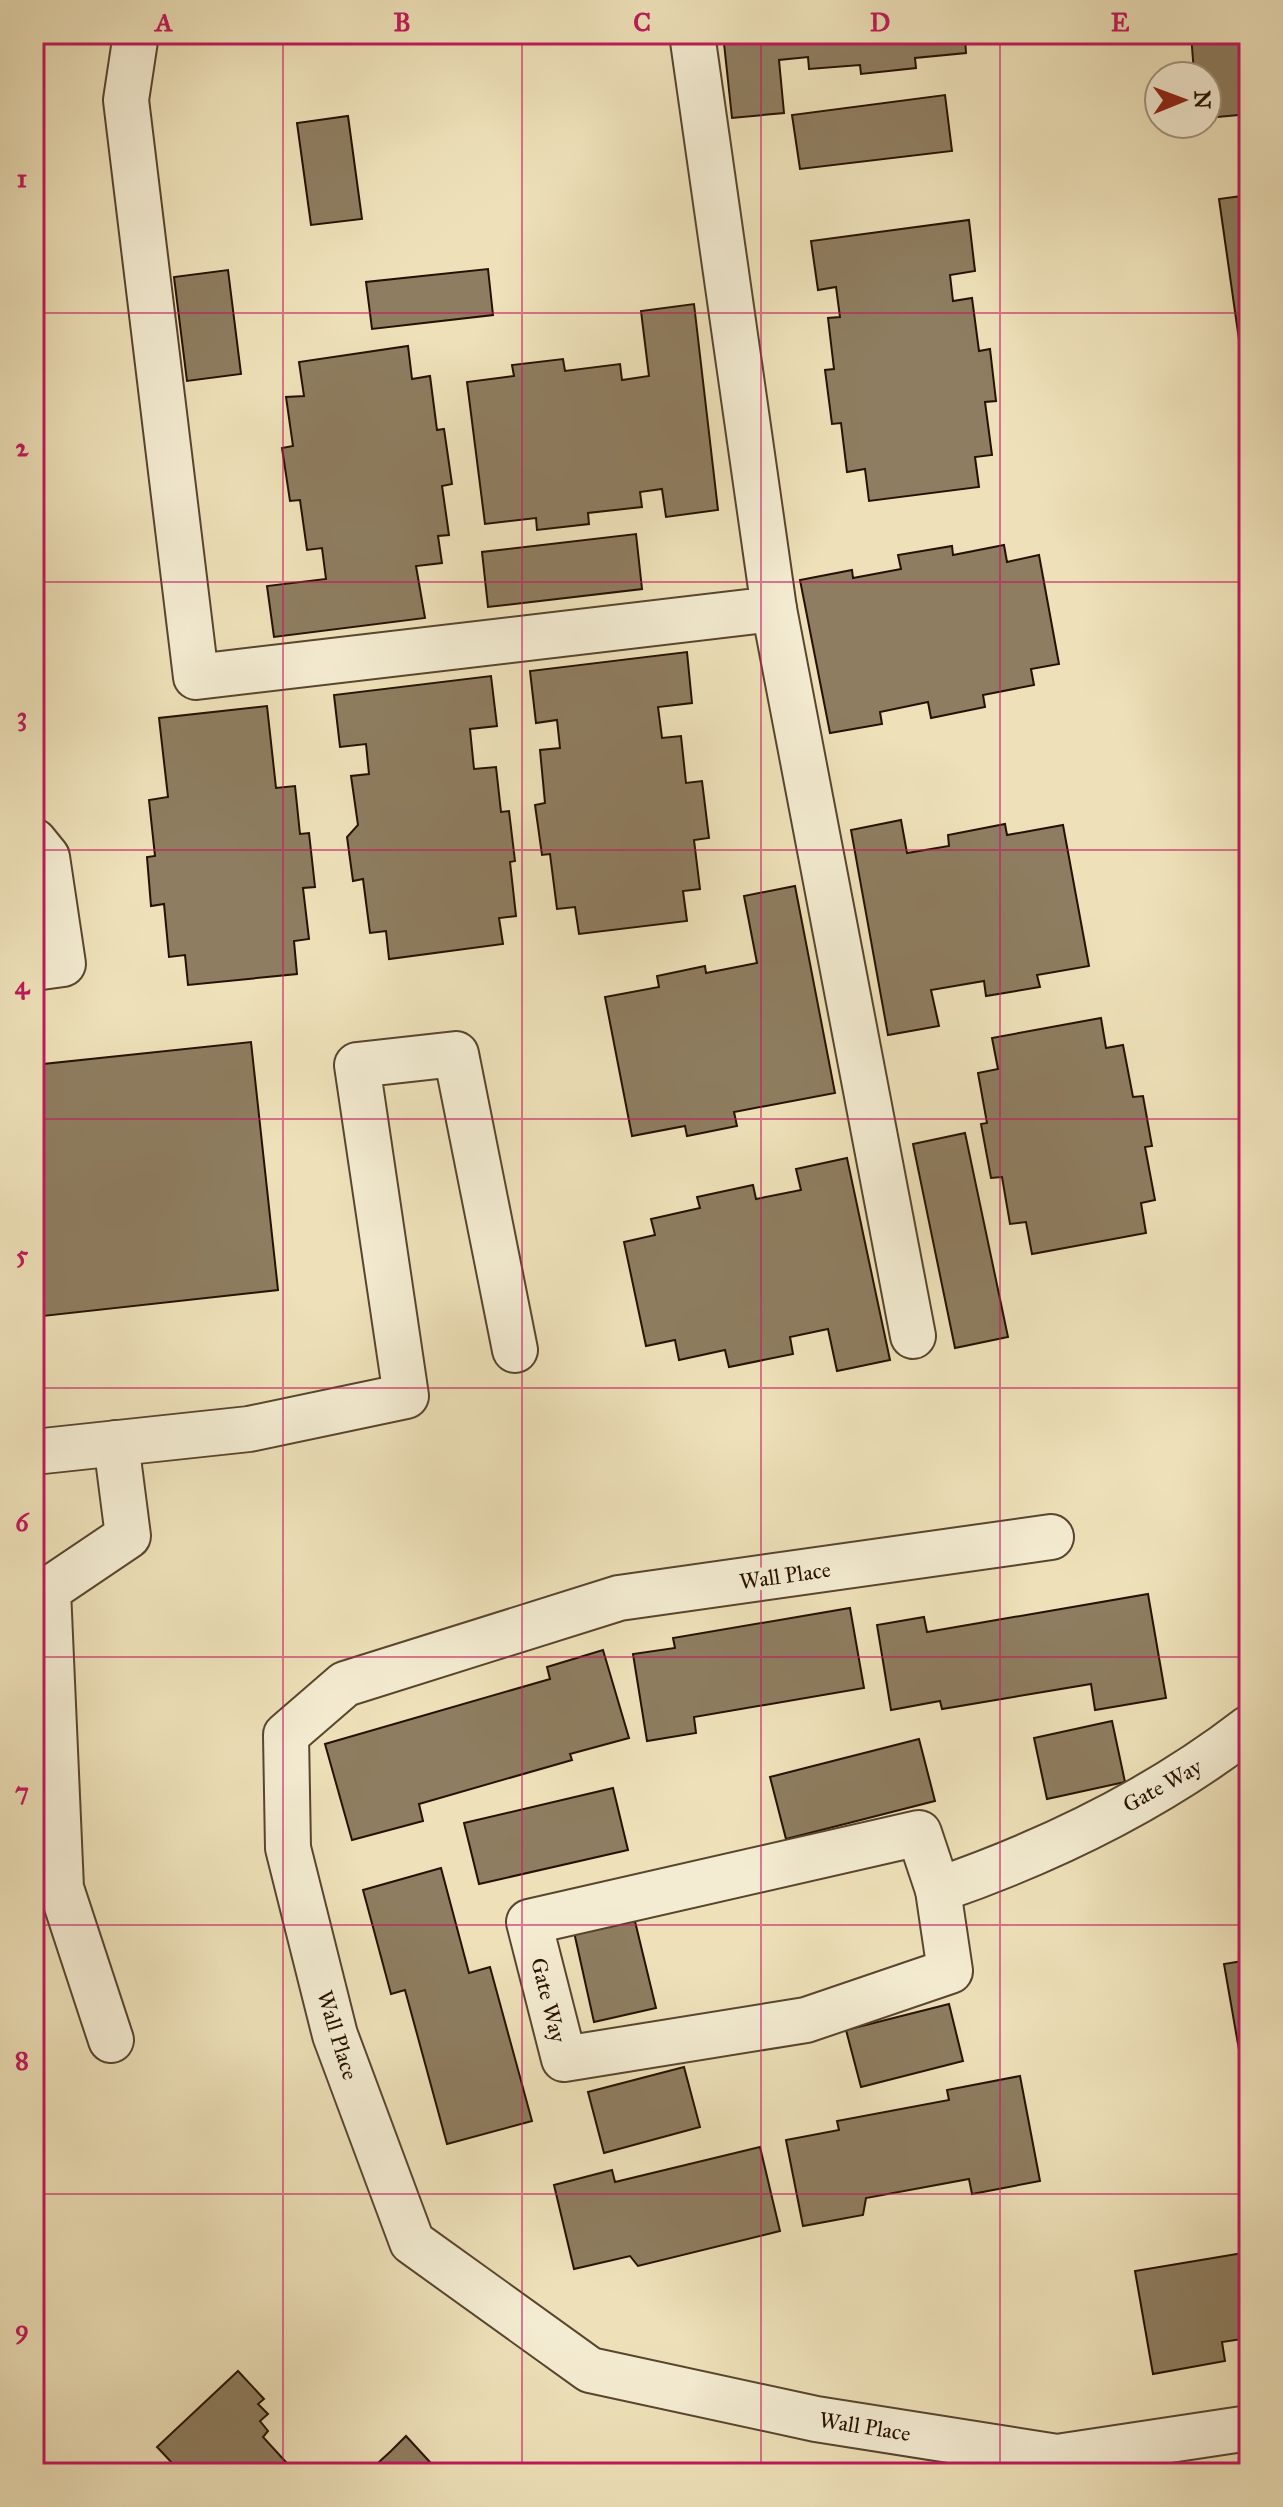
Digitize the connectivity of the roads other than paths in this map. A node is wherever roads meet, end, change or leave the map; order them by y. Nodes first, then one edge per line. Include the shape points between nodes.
1 (136, 34) edge
2 (692, 34) edge
3 (774, 609) junction
4 (34, 841) edge
5 (34, 968) edge
6 (913, 1336) dead end
7 (515, 1350) dead end
8 (116, 1443) junction
9 (34, 1452) edge
10 (1051, 1537) dead end
11 (1249, 1728) edge
12 (938, 1890) junction
13 (111, 2040) dead end
14 (1249, 2428) edge

1 - 3 street via 126,100 196,677
2 - 3 street
3 - 6 street
4 - 5 street via 47,857 63,964
7 - 8 street via 456,1054 357,1065 406,1396 249,1429
8 - 9 street
8 - 13 street via 128,1536 48,1590 61,1888
10 - 14 street, Wall Place via 619,1598 345,1684 286,1735 288,1848 335,2035 412,2242 590,2370 816,2419 1057,2457
11 - 12 street, Gate Way via 1196,1769 1014,1864
12 - 12 street, Gate Way via 950,1971 806,2020 564,2059 529,1922 919,1833

